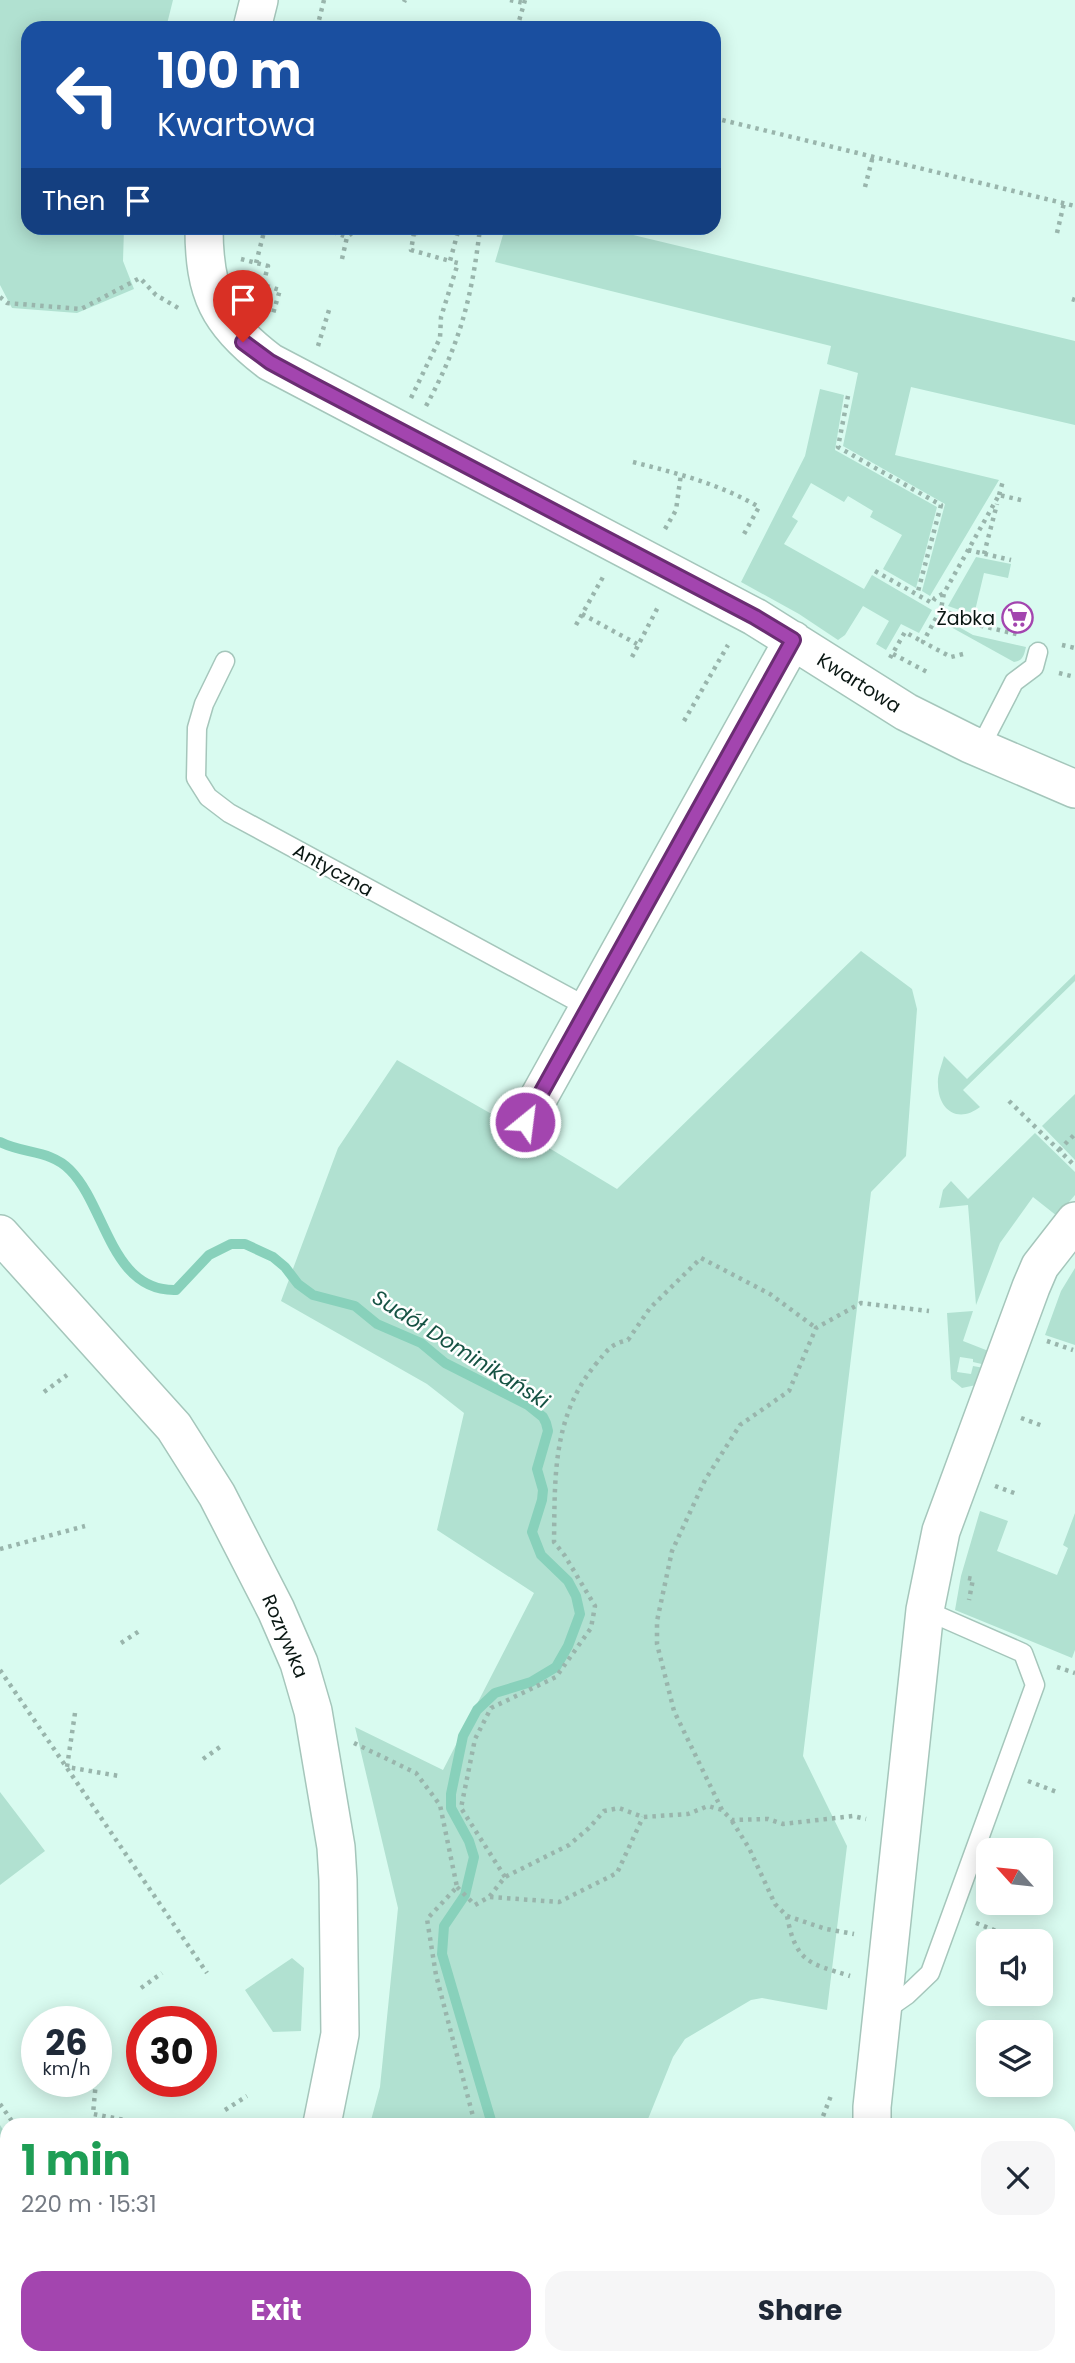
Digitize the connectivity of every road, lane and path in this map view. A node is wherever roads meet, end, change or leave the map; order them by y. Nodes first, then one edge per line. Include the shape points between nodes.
1 (259, 0) edge
2 (324, 0) edge
3 (510, 0) edge
4 (524, 2) edge
5 (254, 21) edge
6 (319, 21) edge
7 (519, 21) edge
8 (721, 120) edge
9 (873, 156) junction
10 (865, 187) dead end
11 (1064, 203) junction
12 (1075, 206) edge
13 (1057, 233) dead end
14 (263, 235) edge
15 (342, 235) edge
16 (349, 235) edge
17 (414, 235) edge
18 (457, 235) edge
19 (479, 235) edge
20 (347, 237) junction
21 (204, 239) edge
22 (342, 259) dead end
23 (450, 261) junction
24 (256, 263) junction
25 (266, 274) junction
26 (272, 275) dead end
27 (439, 295) dead end
28 (0, 297) edge
29 (447, 298) junction
30 (218, 309) junction
31 (329, 310) dead end
32 (270, 321) dead end
33 (318, 348) dead end
34 (414, 391) dead end
35 (848, 396) dead end
36 (410, 435) junction
37 (633, 462) dead end
38 (681, 474) junction
39 (1003, 481) dead end
40 (999, 495) junction
41 (1025, 501) dead end
42 (664, 532) dead end
43 (744, 534) dead end
44 (968, 550) junction
45 (985, 554) junction
46 (1012, 560) dead end
47 (875, 571) dead end
48 (603, 577) dead end
49 (944, 593) junction
50 (918, 595) junction
51 (657, 607) dead end
52 (941, 609) junction
53 (582, 614) junction
54 (576, 625) dead end
55 (1025, 636) dead end
56 (793, 640) junction
57 (923, 642) junction
58 (637, 644) junction
59 (728, 645) dead end
60 (1044, 647) joint
61 (1075, 648) edge
62 (964, 654) dead end
63 (632, 657) dead end
64 (225, 661) dead end
65 (929, 673) dead end
66 (1068, 675) dead end
67 (1075, 677) edge
68 (684, 721) dead end
69 (980, 748) junction
70 (1075, 789) edge
71 (589, 1008) junction
72 (1009, 1101) dead end
73 (525, 1122) dead end
74 (1075, 1134) edge
75 (1059, 1150) junction
76 (1075, 1166) edge
77 (1075, 1221) edge
78 (0, 1234) edge
79 (929, 1311) dead end
80 (816, 1328) junction
81 (1038, 1338) dead end
82 (1073, 1350) dead end
83 (67, 1375) dead end
84 (44, 1392) dead end
85 (1010, 1414) dead end
86 (1043, 1426) dead end
87 (985, 1482) dead end
88 (1017, 1494) dead end
89 (85, 1526) dead end
90 (0, 1549) edge
91 (961, 1576) dead end
92 (978, 1604) dead end
93 (925, 1611) junction
94 (141, 1630) dead end
95 (121, 1643) dead end
96 (0, 1670) edge
97 (75, 1713) dead end
98 (315, 1725) junction
99 (220, 1746) dead end
100 (203, 1759) dead end
101 (67, 1766) junction
102 (119, 1776) dead end
103 (1017, 1777) dead end
104 (1057, 1792) dead end
105 (722, 1810) junction
106 (643, 1816) junction
107 (732, 1820) junction
108 (902, 1825) junction
109 (505, 1877) junction
110 (457, 1887) junction
111 (489, 1897) junction
112 (787, 1916) junction
113 (965, 1919) dead end
114 (991, 1929) edge
115 (890, 1940) junction
116 (162, 1973) dead end
117 (207, 1973) dead end
118 (141, 1988) dead end
119 (884, 2000) junction
120 (832, 2093) dead end
121 (247, 2096) dead end
122 (94, 2097) edge
123 (225, 2110) dead end
124 (820, 2110) dead end
125 (114, 2118) edge
126 (323, 2118) edge
127 (473, 2118) edge
128 (819, 2118) edge
129 (825, 2118) edge
130 (872, 2118) edge

1 - 5 street
2 - 6 path
3 - 4 path
4 - 7 path
8 - 9 path
9 - 10 path
9 - 11 path
11 - 12 path
11 - 13 path
14 - 24 path
15 - 20 path
16 - 20 path
17 - 23 path via 411,250
18 - 23 path
19 - 36 path via 460,334
20 - 22 path
21 - 24 path
21 - 30 street, Kwartowa via 208,278
23 - 29 path via 458,263
24 - 25 path via 268,266
25 - 26 path
25 - 32 path via 263,285 280,290
27 - 29 path
28 - 30 path via 7,303 82,309 140,278 174,307 199,314
29 - 34 path via 440,338
30 - 36 street, Kwartowa via 243,342 270,362
31 - 33 path
35 - 50 path via 838,447 941,505
36 - 56 street, Kwartowa
37 - 38 path
38 - 42 path via 676,510
38 - 43 path via 760,507
39 - 40 path
40 - 41 path
40 - 44 path
40 - 45 path
44 - 45 path
44 - 49 path
45 - 46 path
47 - 50 path
48 - 53 path
49 - 50 path via 932,603
49 - 52 path
51 - 58 path
52 - 55 path via 974,624
52 - 57 path
53 - 54 path
53 - 58 path
56 - 69 street, Kwartowa via 906,712
56 - 71 street
57 - 62 path via 951,657
57 - 65 path via 905,632 893,654
58 - 63 path
59 - 68 path
60 - 61 path
60 - 69 lane via 1034,667 1014,682
64 - 71 lane, Antyczna via 197,728 196,778 208,797 229,813
66 - 67 path
69 - 70 street, Kwartowa
71 - 73 street
72 - 75 path
74 - 75 path
75 - 76 path
77 - 93 street via 1040,1266 1031,1287 941,1531
78 - 98 street, Rozrywka via 174,1427 217,1495 276,1610 299,1663
79 - 80 path via 861,1303
80 - 105 path via 789,1391 740,1425 705,1480 672,1551 657,1621 657,1644 674,1711
80 - 109 path via 770,1294 701,1258 650,1308 628,1340 614,1343 584,1379 561,1433 554,1542 595,1606 591,1628 556,1677 491,1707 475,1739 461,1808
81 - 82 path
83 - 84 path
85 - 86 path
87 - 88 path
89 - 90 path
91 - 92 path via 973,1579 969,1601
93 - 108 street
93 - 119 lane via 1023,1653 1035,1685 930,1973 907,1995
94 - 95 path
96 - 101 path
97 - 101 path
98 - 110 path via 416,1773 440,1805
98 - 126 street, Rozrywka via 338,1880 340,2034
99 - 100 path
101 - 102 path
101 - 117 path
103 - 104 path
105 - 106 path via 708,1806 688,1814
105 - 107 path
106 - 109 path via 619,1808 604,1811 569,1845
106 - 111 path via 617,1872 559,1902
107 - 108 path via 768,1819 783,1824 853,1816
107 - 112 path via 775,1904
108 - 115 street
109 - 111 path
110 - 111 path via 475,1905
110 - 127 path via 427,1919 436,1975
112 - 115 path via 826,1929
112 - 119 path via 791,1938 808,1963
113 - 114 path
115 - 119 street
116 - 118 path
119 - 130 street
120 - 129 path
121 - 123 path
122 - 125 path via 93,2114
124 - 128 path

